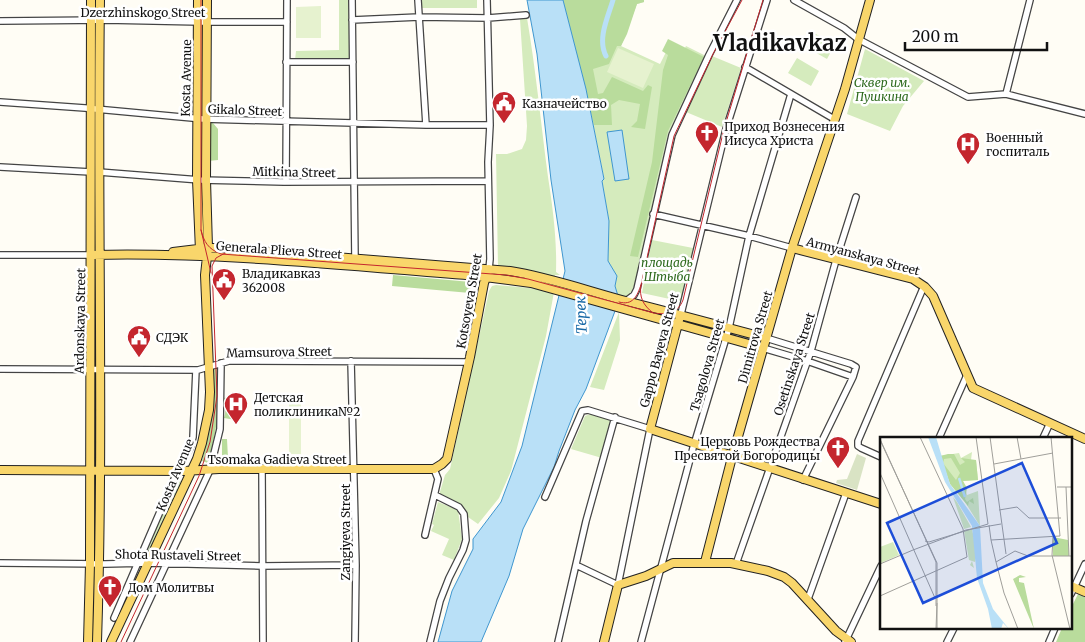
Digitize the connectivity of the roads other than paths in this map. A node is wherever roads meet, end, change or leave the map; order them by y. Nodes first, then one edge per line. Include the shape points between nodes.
1 (91, 0) edge
2 (100, 0) edge
3 (198, 0) edge
4 (207, 0) edge
5 (288, 0) edge
6 (352, 0) edge
7 (418, 0) edge
8 (487, 0) edge
9 (737, 0) edge
10 (767, 0) edge
11 (794, 0) edge
12 (870, 0) edge
13 (1030, 0) edge
14 (526, 15) dead end
15 (419, 17) junction
16 (488, 18) junction
17 (95, 20) junction
18 (352, 20) junction
19 (0, 21) edge
20 (198, 22) junction
21 (207, 22) junction
22 (287, 22) junction
23 (858, 39) junction
24 (286, 62) junction
25 (353, 62) junction
26 (745, 67) junction
27 (791, 94) junction
28 (1006, 94) junction
29 (0, 102) edge
30 (94, 109) junction
31 (1085, 114) edge
32 (196, 119) junction
33 (206, 119) junction
34 (834, 119) junction
35 (287, 122) junction
36 (354, 123) junction
37 (426, 125) junction
38 (490, 125) junction
39 (0, 167) edge
40 (95, 172) junction
41 (197, 180) junction
42 (206, 180) junction
43 (488, 181) junction
44 (286, 182) junction
45 (354, 182) junction
46 (856, 196) dead end
47 (653, 214) junction
48 (703, 226) junction
49 (208, 235) junction
50 (749, 236) junction
51 (208, 247) junction
52 (221, 248) junction
53 (792, 248) junction
54 (202, 254) junction
55 (0, 255) edge
56 (96, 255) junction
57 (157, 255) junction
58 (836, 260) junction
59 (354, 263) junction
60 (489, 269) junction
61 (486, 278) junction
62 (924, 286) junction
63 (624, 300) junction
64 (681, 314) junction
65 (678, 324) junction
66 (729, 328) junction
67 (726, 338) junction
68 (766, 338) junction
69 (763, 348) junction
70 (810, 351) junction
71 (351, 361) junction
72 (807, 361) junction
73 (469, 362) junction
74 (222, 363) junction
75 (210, 367) junction
76 (0, 369) edge
77 (90, 370) junction
78 (99, 370) junction
79 (196, 370) junction
80 (967, 375) junction
81 (853, 377) junction
82 (615, 418) junction
83 (1050, 423) junction
84 (650, 429) junction
85 (939, 437) edge
86 (1043, 437) edge
87 (1085, 439) edge
88 (695, 444) junction
89 (732, 457) junction
90 (880, 457) edge
91 (769, 468) junction
92 (434, 469) junction
93 (0, 470) edge
94 (90, 470) junction
95 (100, 470) junction
96 (178, 470) junction
97 (210, 470) junction
98 (262, 470) junction
99 (192, 471) junction
100 (355, 471) junction
101 (802, 480) junction
102 (846, 493) junction
103 (435, 495) junction
104 (545, 497) dead end
105 (880, 504) edge
106 (425, 535) dead end
107 (705, 562) junction
108 (0, 563) edge
109 (138, 563) junction
110 (148, 563) junction
111 (90, 564) junction
112 (100, 564) junction
113 (165, 564) junction
114 (576, 564) junction
115 (736, 564) junction
116 (1085, 564) edge
117 (356, 565) junction
118 (261, 566) junction
119 (660, 568) junction
120 (880, 568) edge
121 (618, 585) junction
122 (1072, 589) edge
123 (1085, 592) edge
124 (808, 600) junction
125 (114, 618) dead end
126 (953, 630) edge
127 (1054, 630) edge
128 (847, 641) edge
129 (88, 642) edge
130 (97, 642) edge
131 (111, 642) edge
132 (130, 642) edge
133 (263, 642) edge
134 (355, 642) edge
135 (430, 642) edge
136 (558, 642) edge
137 (604, 642) edge
138 (640, 642) edge
139 (947, 642) edge
140 (1049, 642) edge

1 - 17 main road, Ardonskaya Street
2 - 17 main road, Ardonskaya Street
3 - 20 main road, Kosta Avenue
4 - 21 main road, Kosta Avenue
5 - 22 street
6 - 18 street
7 - 15 street
8 - 16 street, Kotsoyeva Street
9 - 47 street via 672,135
10 - 26 street, Gappo Bayeva Street
11 - 23 street
12 - 23 main road, Dimitrova Street
13 - 28 street
14 - 16 street
15 - 16 street
15 - 18 street
15 - 37 street
16 - 38 street, Kotsoyeva Street
17 - 19 street, Dzerzhinskogo Street
17 - 20 street, Dzerzhinskogo Street
17 - 30 main road, Ardonskaya Street
18 - 25 street
20 - 21 street, Dzerzhinskogo Street
20 - 32 main road, Kosta Avenue
21 - 22 street, Dzerzhinskogo Street
21 - 33 main road, Kosta Avenue
22 - 24 street
23 - 28 street via 968,97
23 - 34 main road, Dimitrova Street
24 - 25 street
24 - 35 street
25 - 36 street
26 - 27 street
26 - 48 street, Gappo Bayeva Street via 726,129
27 - 34 street
27 - 50 street, Tsagolova Street
28 - 31 street
29 - 30 street, Gikalo Street
30 - 32 street, Gikalo Street
30 - 40 main road, Ardonskaya Street
32 - 33 street, Gikalo Street
32 - 41 main road, Kosta Avenue
33 - 35 street, Gikalo Street
33 - 42 main road, Kosta Avenue
34 - 53 main road, Dimitrova Street
35 - 36 street, Gikalo Street
35 - 44 street
36 - 37 street, Gikalo Street
36 - 45 street
37 - 38 street, Gikalo Street
38 - 43 street, Kotsoyeva Street
39 - 40 street, Mitkina Street
40 - 41 street, Mitkina Street
40 - 56 main road, Ardonskaya Street
41 - 42 street, Mitkina Street
41 - 54 main road, Kosta Avenue
42 - 44 street, Mitkina Street
42 - 49 main road, Kosta Avenue
43 - 45 street, Mitkina Street
43 - 60 street, Kotsoyeva Street
44 - 45 street, Mitkina Street
45 - 59 street
46 - 58 street, Osetinskaya Street
47 - 48 street, Armyanskaya Street
47 - 63 street via 636,292
48 - 50 street, Armyanskaya Street
48 - 64 street, Gappo Bayeva Street
49 - 51 main road, Kosta Avenue
49 - 52 main road
50 - 53 street, Armyanskaya Street
50 - 66 street, Tsagolova Street
51 - 52 main road, Generala Plieva Street
51 - 54 main road, Kosta Avenue
52 - 59 main road, Generala Plieva Street
53 - 58 main road, Armyanskaya Street
53 - 68 main road, Dimitrova Street
54 - 57 main road, Generala Plieva Street
54 - 57 main road via 187,250
54 - 59 main road, Generala Plieva Street
54 - 75 main road, Kosta Avenue
55 - 56 street, Generala Plieva Street
56 - 57 main road, Generala Plieva Street
56 - 77 main road, Ardonskaya Street
56 - 78 main road, Ardonskaya Street
58 - 62 main road, Armyanskaya Street via 913,279
58 - 70 street, Osetinskaya Street
59 - 60 main road, Generala Plieva Street
59 - 61 main road, Generala Plieva Street
60 - 61 main road, Kotsoyeva Street
60 - 63 main road, Generala Plieva Street via 522,273
61 - 65 main road, Generala Plieva Street via 531,284
61 - 73 main road, Kotsoyeva Street
62 - 80 main road, Armyanskaya Street via 933,296
62 - 90 street via 858,441 858,446
63 - 64 main road, Generala Plieva Street
64 - 65 main road, Gappo Bayeva Street
64 - 66 main road, Generala Plieva Street
65 - 67 main road, Generala Plieva Street
65 - 84 main road, Gappo Bayeva Street
66 - 67 street, Tsagolova Street
66 - 68 main road, Generala Plieva Street
67 - 69 main road, Generala Plieva Street
67 - 88 street, Tsagolova Street
68 - 69 main road, Dimitrova Street
68 - 70 street
69 - 72 street
69 - 89 main road, Dimitrova Street
70 - 72 street, Osetinskaya Street
70 - 81 street via 855,366
71 - 73 street, Mamsurova Street
71 - 74 street, Mamsurova Street
71 - 100 street, Zangiyeva Street
72 - 81 street
72 - 91 street, Osetinskaya Street
73 - 92 main road, Kotsoyeva Street via 446,459
74 - 75 street, Mamsurova Street
74 - 97 street via 220,429
75 - 79 street, Mamsurova Street
75 - 99 main road, Kosta Avenue via 208,410 202,443
76 - 77 street, Mamsurova Street
77 - 78 street, Mamsurova Street
77 - 94 main road, Ardonskaya Street
78 - 79 street, Mamsurova Street
78 - 95 main road, Ardonskaya Street
79 - 96 street via 193,437
80 - 83 main road, Armyanskaya Street via 973,388
80 - 85 street
81 - 101 street
82 - 84 street
82 - 104 street via 582,411
82 - 114 street
83 - 86 street
83 - 87 main road, Armyanskaya Street
84 - 88 main road
84 - 121 street, Gappo Bayeva Street
88 - 89 main road
88 - 119 street, Tsagolova Street
89 - 91 main road
89 - 107 main road, Dimitrova Street
91 - 101 main road
91 - 115 street, Osetinskaya Street
92 - 100 main road, Tsomaka Gadieva Street
92 - 103 street via 438,479
93 - 94 main road, Tsomaka Gadieva Street
94 - 95 main road, Tsomaka Gadieva Street
94 - 111 main road, Ardonskaya Street
95 - 96 main road, Tsomaka Gadieva Street
95 - 112 main road, Ardonskaya Street
96 - 99 main road, Tsomaka Gadieva Street
96 - 109 street
97 - 98 main road, Tsomaka Gadieva Street
97 - 99 main road, Tsomaka Gadieva Street
97 - 113 street
98 - 100 main road, Tsomaka Gadieva Street
98 - 118 street
99 - 110 main road, Kosta Avenue
100 - 117 street, Zangiyeva Street
101 - 102 main road
102 - 105 main road
102 - 124 street
103 - 106 street
103 - 135 street via 459,507 464,514 466,540 440,601
107 - 115 main road
107 - 119 main road via 673,563
108 - 111 street, Shota Rustaveli Street
109 - 110 street, Shota Rustaveli Street
109 - 112 street, Shota Rustaveli Street
109 - 125 street
110 - 113 street, Shota Rustaveli Street
110 - 131 main road, Kosta Avenue
111 - 112 street, Shota Rustaveli Street
111 - 129 main road, Ardonskaya Street
112 - 130 main road, Ardonskaya Street
113 - 118 street, Shota Rustaveli Street
113 - 132 street
114 - 121 street
114 - 136 street
115 - 124 main road via 784,577
116 - 122 street
117 - 118 street, Shota Rustaveli Street
117 - 134 street, Zangiyeva Street
118 - 133 street
119 - 121 main road
119 - 138 street, Tsagolova Street
120 - 128 street
121 - 137 main road, Gappo Bayeva Street
122 - 123 main road
124 - 128 main road
126 - 139 street
127 - 140 street

